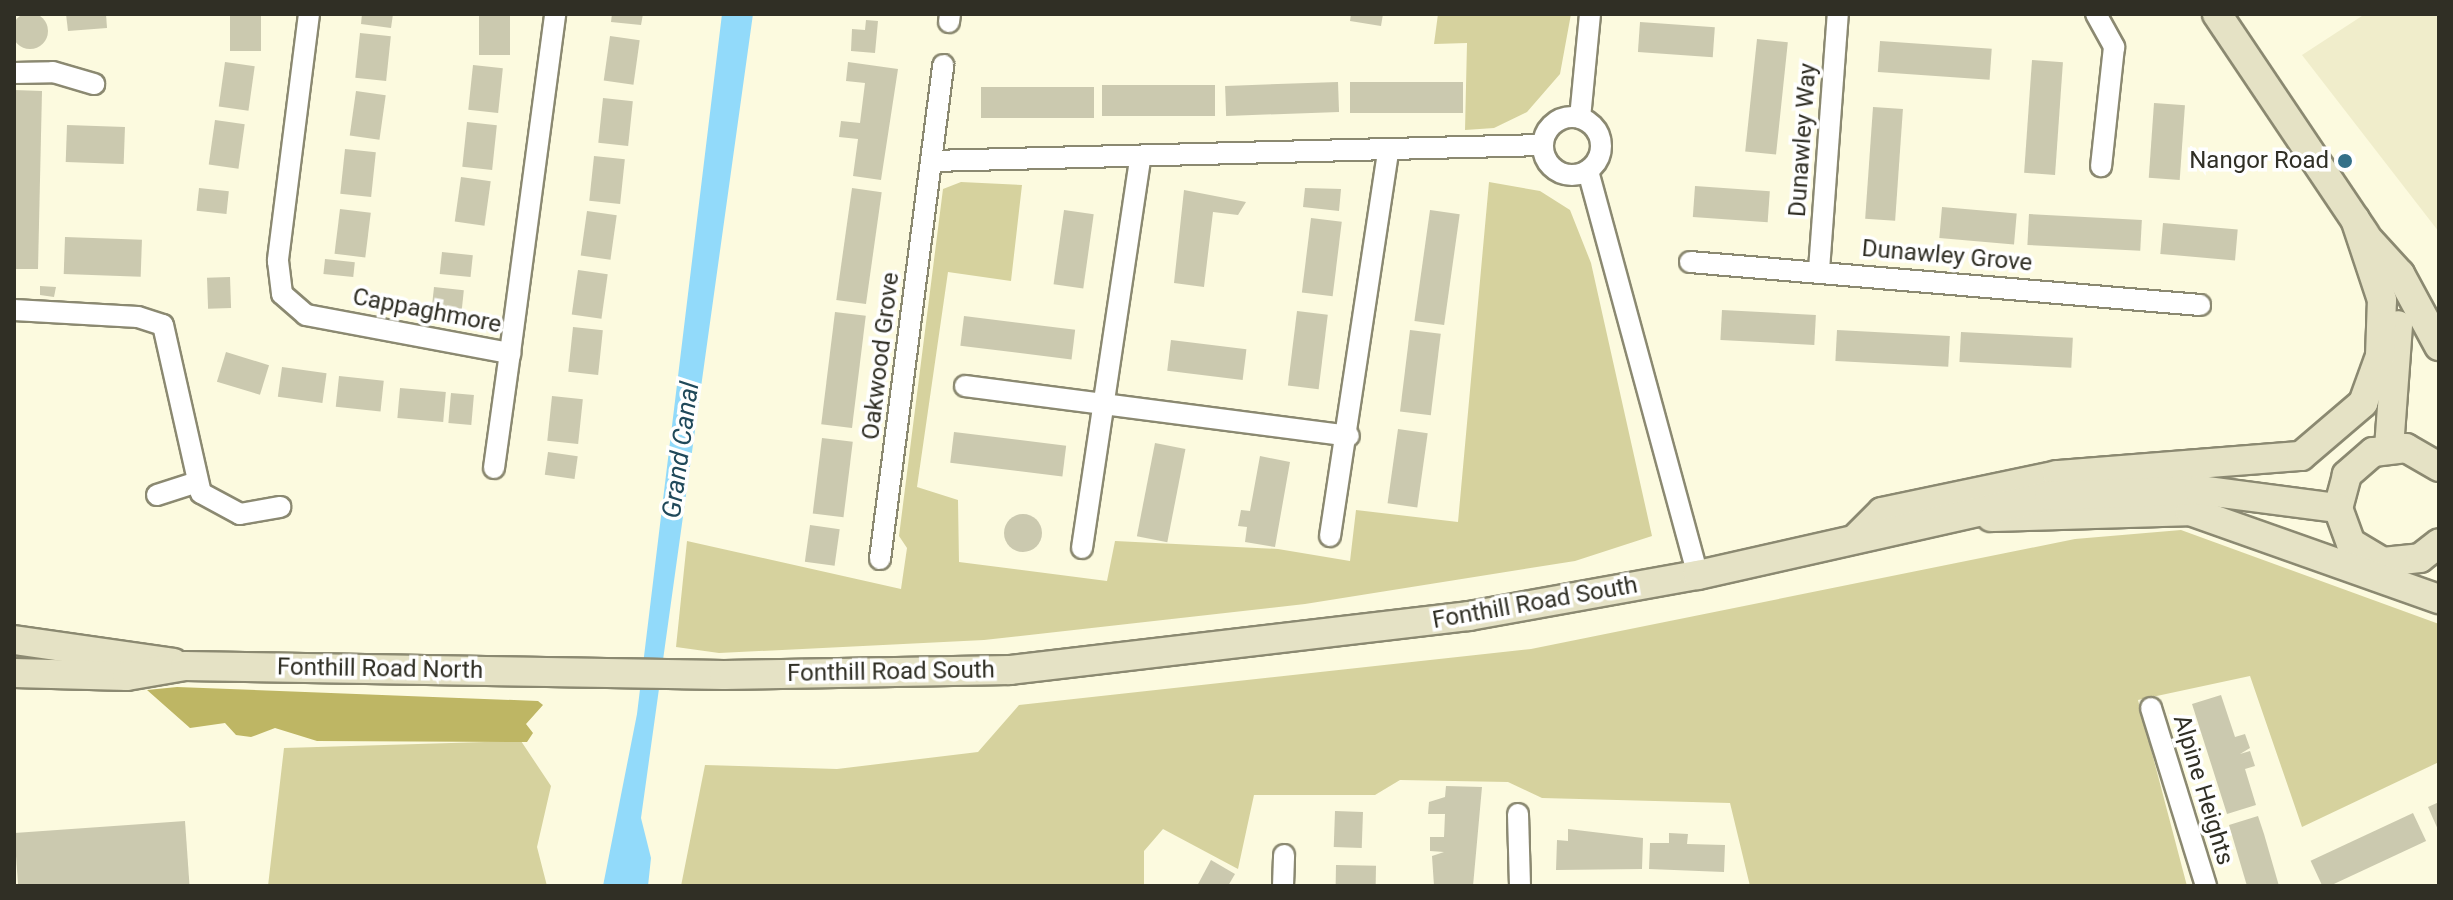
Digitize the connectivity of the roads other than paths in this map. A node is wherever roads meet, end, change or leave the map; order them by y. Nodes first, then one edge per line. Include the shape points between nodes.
1 (309, 14) edge
2 (555, 14) edge
3 (1590, 14) edge
4 (1838, 14) edge
5 (2096, 14) edge
6 (2217, 14) edge
7 (943, 65) dead end
8 (14, 73) edge
9 (94, 84) dead end
10 (1580, 118) junction
11 (1543, 145) junction
12 (1388, 153) junction
13 (1140, 158) junction
14 (932, 161) junction
15 (2101, 166) dead end
16 (1588, 171) junction
17 (2361, 228) junction
18 (1690, 262) dead end
19 (1819, 270) junction
20 (2200, 305) dead end
21 (14, 310) edge
22 (2435, 338) edge
23 (2400, 349) junction
24 (510, 353) junction
25 (965, 386) dead end
26 (1104, 408) junction
27 (1349, 436) junction
28 (2389, 448) junction
29 (2225, 465) junction
30 (2439, 467) edge
31 (494, 468) dead end
32 (195, 483) junction
33 (2239, 493) junction
34 (157, 495) dead end
35 (280, 507) dead end
36 (2338, 508) junction
37 (1971, 511) junction
38 (1330, 536) dead end
39 (1857, 538) junction
40 (2438, 546) edge
41 (1082, 548) dead end
42 (880, 559) dead end
43 (1698, 575) junction
44 (2439, 599) edge
45 (14, 640) edge
46 (185, 666) junction
47 (575, 671) joint
48 (14, 673) edge
49 (2151, 708) dead end
50 (1518, 814) dead end
51 (1284, 855) dead end
52 (1283, 886) edge
53 (1520, 886) edge
54 (2206, 886) edge

1 - 24 street, Cappaghmore via 278,261 282,294 306,315
2 - 24 street, Cappaghmore
3 - 10 street
4 - 19 street, Dunawley Way
5 - 15 street via 2114,47
6 - 17 main road
7 - 14 street, Oakwood Grove
8 - 9 street via 53,72
10 - 11 street via 1555,123
10 - 16 street via 1600,137 1600,157
11 - 12 street
11 - 16 street via 1548,162 1562,173
12 - 13 street
12 - 27 street
13 - 14 street
13 - 26 street
14 - 42 street, Oakwood Grove
16 - 43 street
17 - 22 main road via 2400,274
17 - 23 main road via 2396,310
17 - 29 main road via 2382,300 2380,356 2363,403 2301,456
18 - 19 street, Dunawley Grove
19 - 20 street, Dunawley Grove
21 - 32 street via 138,317 163,325
22 - 23 main road
23 - 28 main road
24 - 31 street
25 - 26 street
26 - 27 street
26 - 41 street
27 - 38 street
28 - 30 main road via 2423,454
28 - 36 main road via 2347,475
29 - 33 main road
29 - 39 main road via 2057,475 1932,499 1882,512
32 - 34 street
32 - 35 street via 208,499 240,514
33 - 36 main road, Fonthill Road South
33 - 37 main road, Fonthill Road South via 2049,496
36 - 40 main road via 2351,543 2383,562 2402,563
37 - 39 main road, Fonthill Road South
37 - 44 main road via 2007,522 2190,511
39 - 43 main road, Fonthill Road South
43 - 47 main road, Fonthill Road South via 1249,646 1010,670 724,675
45 - 46 main road, Fonthill Road North via 121,651
46 - 47 main road, Fonthill Road North
46 - 48 main road, Fonthill Road North via 127,676
49 - 54 street, Alpine Heights
50 - 53 street
51 - 52 street

